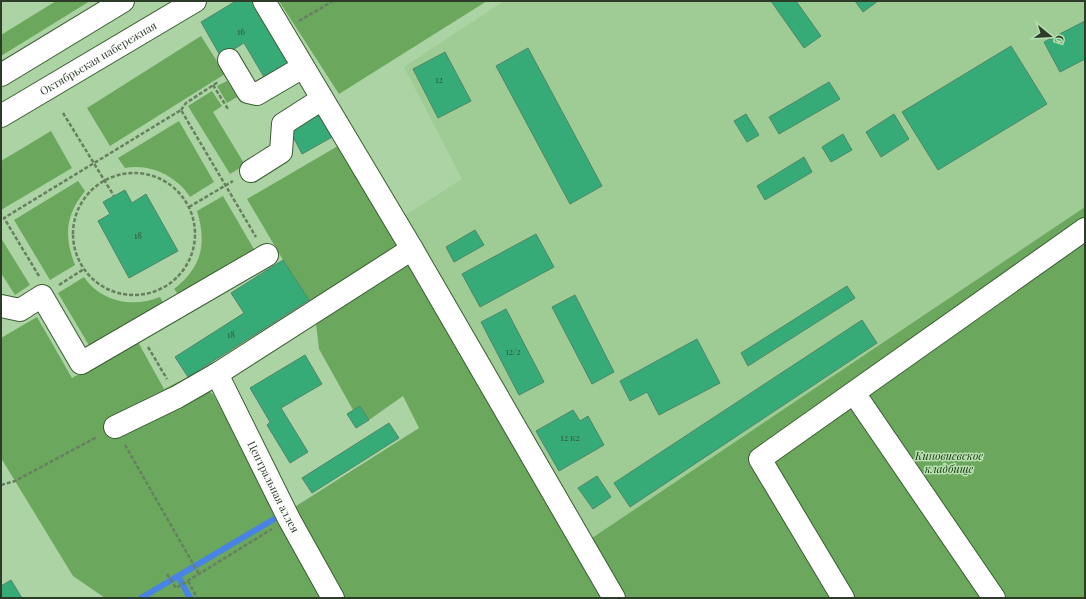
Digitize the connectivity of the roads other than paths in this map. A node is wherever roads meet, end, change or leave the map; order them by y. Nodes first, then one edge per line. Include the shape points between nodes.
1 (123, 1) edge
2 (195, 1) edge
3 (264, 1) edge
4 (229, 60) dead end
5 (303, 67) junction
6 (1, 75) edge
7 (322, 99) junction
8 (1, 116) edge
9 (251, 171) road end
10 (1085, 229) edge
11 (412, 249) junction
12 (267, 255) road end
13 (1, 306) edge
14 (217, 374) junction
15 (854, 393) junction
16 (115, 427) road end
17 (333, 598) edge
18 (614, 598) edge
19 (843, 598) edge
20 (994, 598) edge

1 - 6 main road
2 - 8 main road, Октябрьская набережная
3 - 5 main road
4 - 5 main road via 248,92 257,94
5 - 7 main road
7 - 9 main road via 283,124 281,152
7 - 11 main road
10 - 15 main road
11 - 14 main road
11 - 18 main road
12 - 13 main road via 81,363 42,296 20,310
14 - 16 main road
14 - 17 main road, Центральная аллея via 289,518
15 - 19 main road via 760,459
15 - 20 main road

